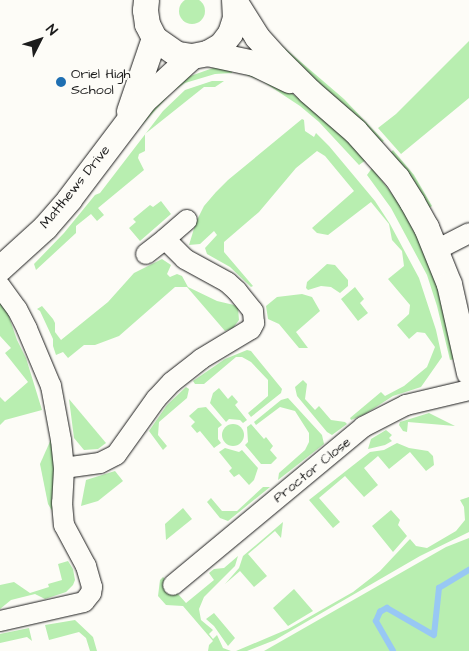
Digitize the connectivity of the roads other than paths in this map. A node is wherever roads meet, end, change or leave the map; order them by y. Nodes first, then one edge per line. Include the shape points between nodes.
1 (234, 1) edge
2 (145, 14) edge
3 (200, 54) junction
4 (309, 91) junction
5 (124, 123) junction
6 (187, 220) dead end
7 (469, 234) edge
8 (165, 238) junction
9 (436, 250) junction
10 (146, 254) dead end
11 (0, 268) edge
12 (0, 286) edge
13 (469, 372) edge
14 (469, 390) edge
15 (64, 468) junction
16 (173, 585) dead end
17 (0, 621) edge

1 - 3 street, Matthews Drive via 235,18 230,32 220,45
1 - 4 street via 257,37
2 - 3 street via 177,54
2 - 5 street, Matthews Drive
3 - 4 street via 254,63
3 - 5 street, Matthews Drive via 163,81
4 - 9 street via 355,131 396,178 417,210
5 - 11 street, Matthews Drive via 69,199 45,227
6 - 8 street
7 - 9 street
8 - 10 street
8 - 15 street via 184,259 227,282 237,291 252,312 254,324 242,336 200,359 172,382 116,454 100,463
9 - 13 street via 456,310
12 - 15 street via 17,309 44,368 55,403
14 - 16 street, Proctor Close via 406,405 363,427
15 - 17 street via 64,526 86,566 91,593 84,602

